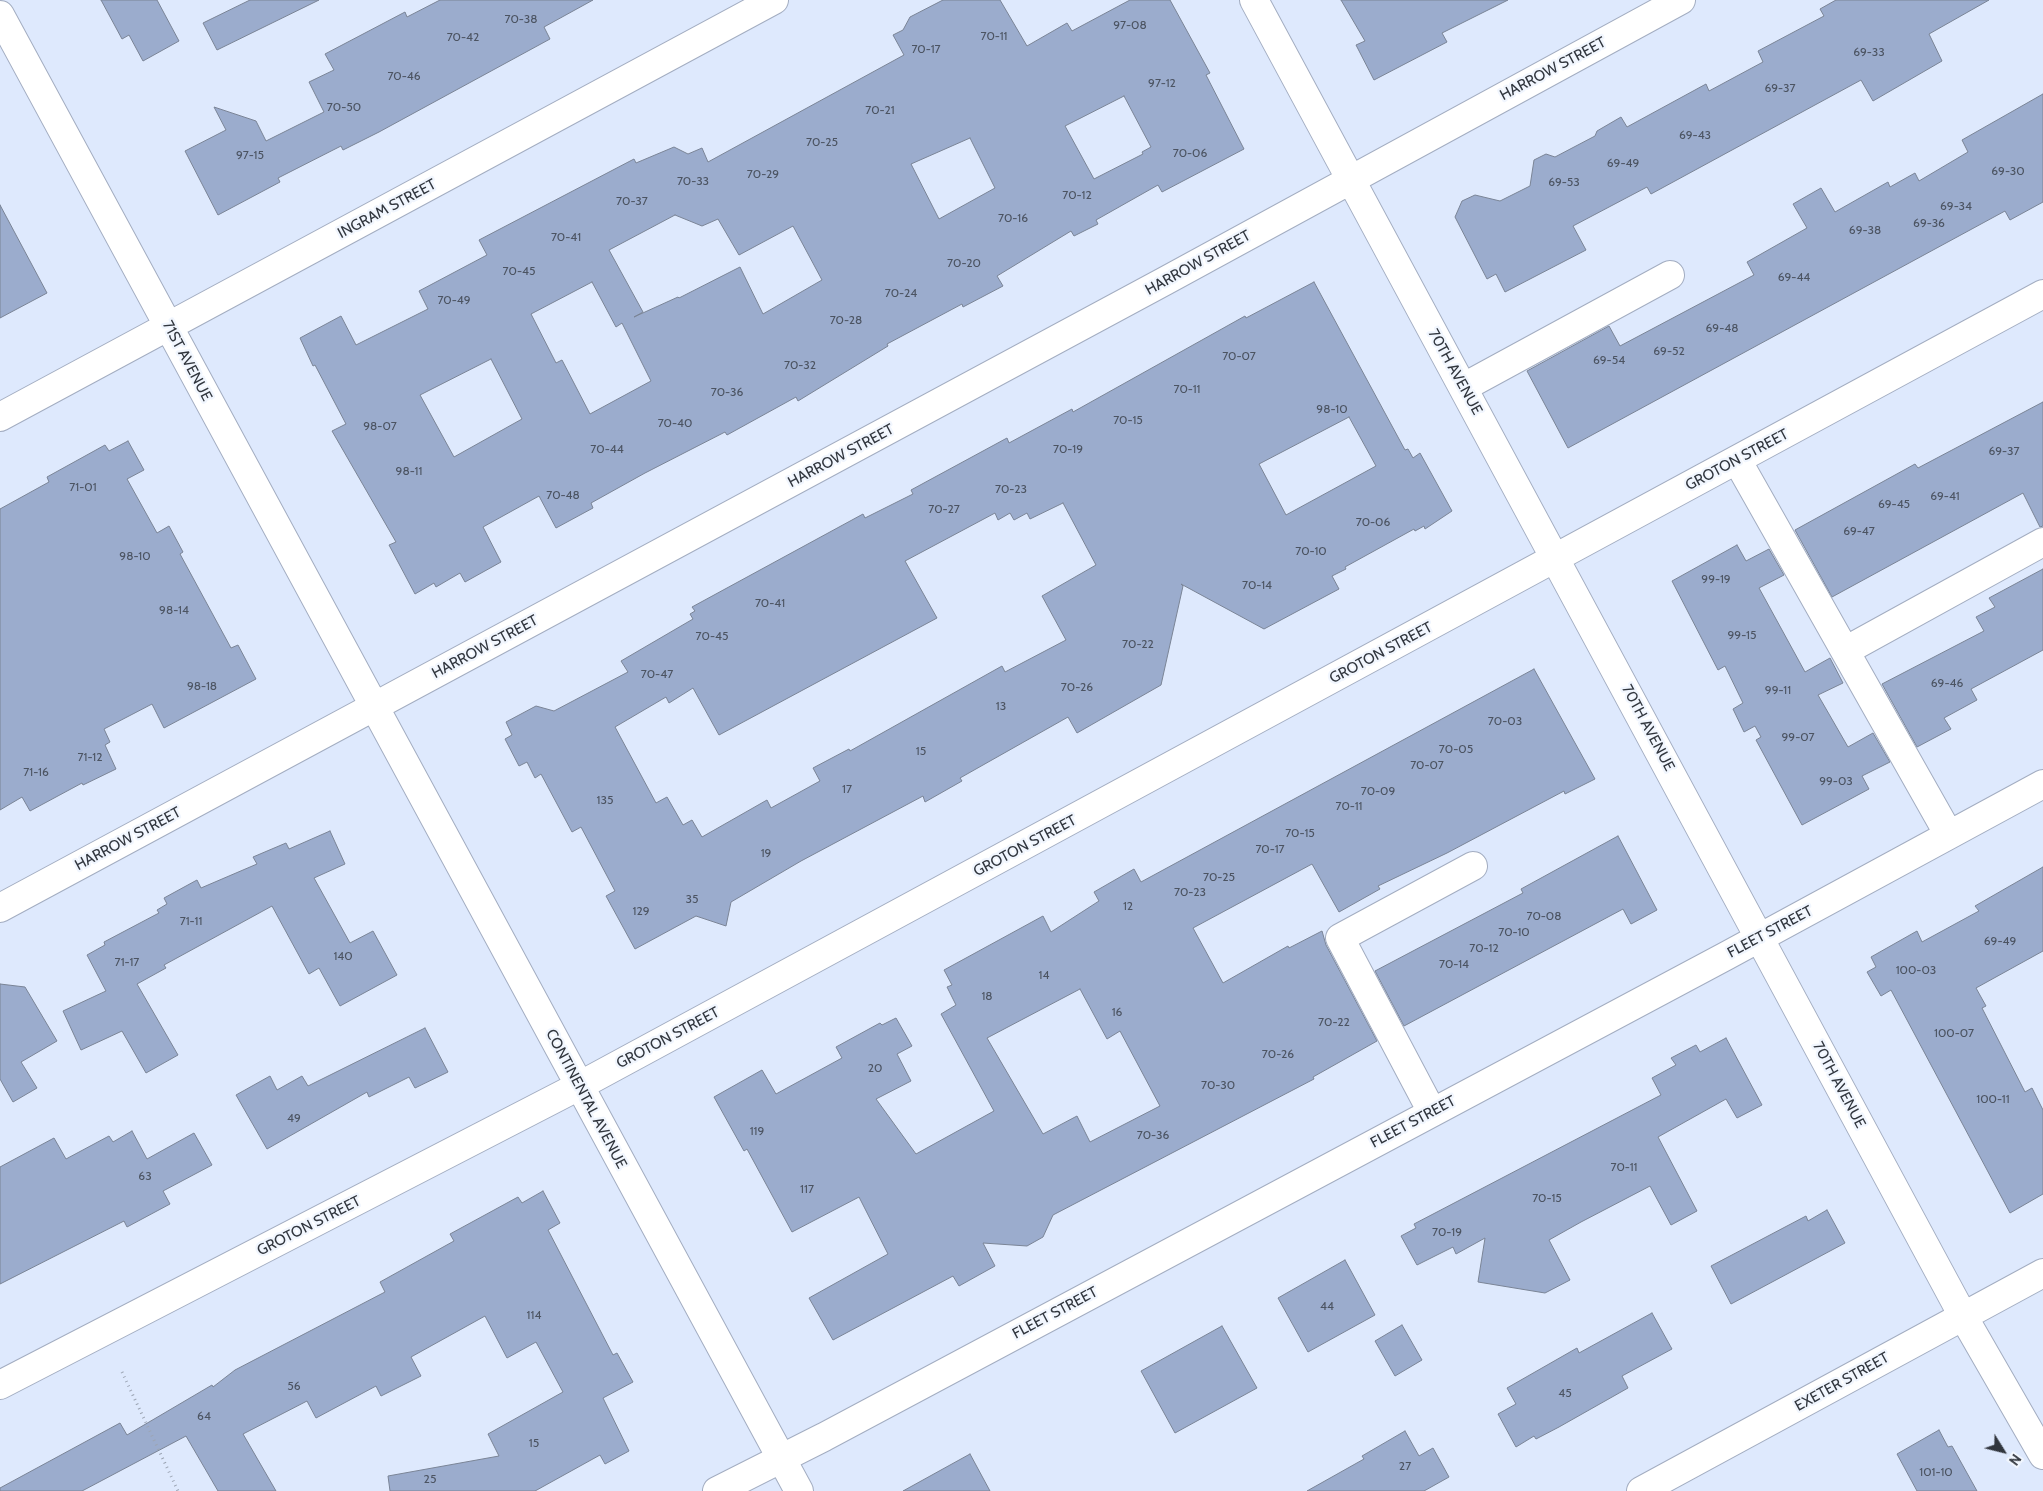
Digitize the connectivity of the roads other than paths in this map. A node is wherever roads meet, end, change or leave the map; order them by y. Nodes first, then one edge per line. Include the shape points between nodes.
1 (774, 0) edge
2 (1254, 0) edge
3 (1681, 0) edge
4 (0, 15) edge
5 (1350, 178) junction
6 (1670, 275) dead end
7 (2043, 294) edge
8 (169, 327) junction
9 (1464, 387) junction
10 (0, 417) edge
11 (1737, 460) junction
12 (2043, 542) edge
13 (1556, 558) junction
14 (1845, 651) junction
15 (374, 707) junction
16 (2043, 784) edge
17 (1949, 835) junction
18 (1473, 866) dead end
19 (0, 908) edge
20 (1760, 937) junction
21 (579, 1086) junction
22 (1432, 1112) junction
23 (2043, 1273) edge
24 (1963, 1316) junction
25 (0, 1385) edge
26 (2043, 1455) edge
27 (782, 1459) junction
28 (717, 1491) edge
29 (799, 1491) edge
30 (1641, 1491) edge

1 - 8 street, INGRAM STREET
2 - 5 street, 70TH AVENUE
3 - 5 street, HARROW STREET
4 - 8 street, 71ST AVENUE
5 - 9 street, 70TH AVENUE
5 - 15 street, HARROW STREET
6 - 9 street
7 - 11 street, GROTON STREET
8 - 10 street, INGRAM STREET
8 - 15 street, 71ST AVENUE
9 - 13 street, 70TH AVENUE
11 - 13 street, GROTON STREET
11 - 14 street
12 - 14 street
13 - 20 street, 70TH AVENUE
13 - 21 street, GROTON STREET
14 - 17 street
15 - 19 street, HARROW STREET
15 - 21 street, CONTINENTAL AVENUE
16 - 17 street, FLEET STREET
17 - 20 street, FLEET STREET
18 - 22 street via 1340,938
20 - 22 street, FLEET STREET
20 - 24 street, 70TH AVENUE
21 - 25 street, GROTON STREET
21 - 27 street, CONTINENTAL AVENUE
22 - 27 street, FLEET STREET
23 - 24 street, EXETER STREET
24 - 26 street, 70TH AVENUE
24 - 30 street, EXETER STREET
27 - 28 street, FLEET STREET
27 - 29 street, CONTINENTAL AVENUE

